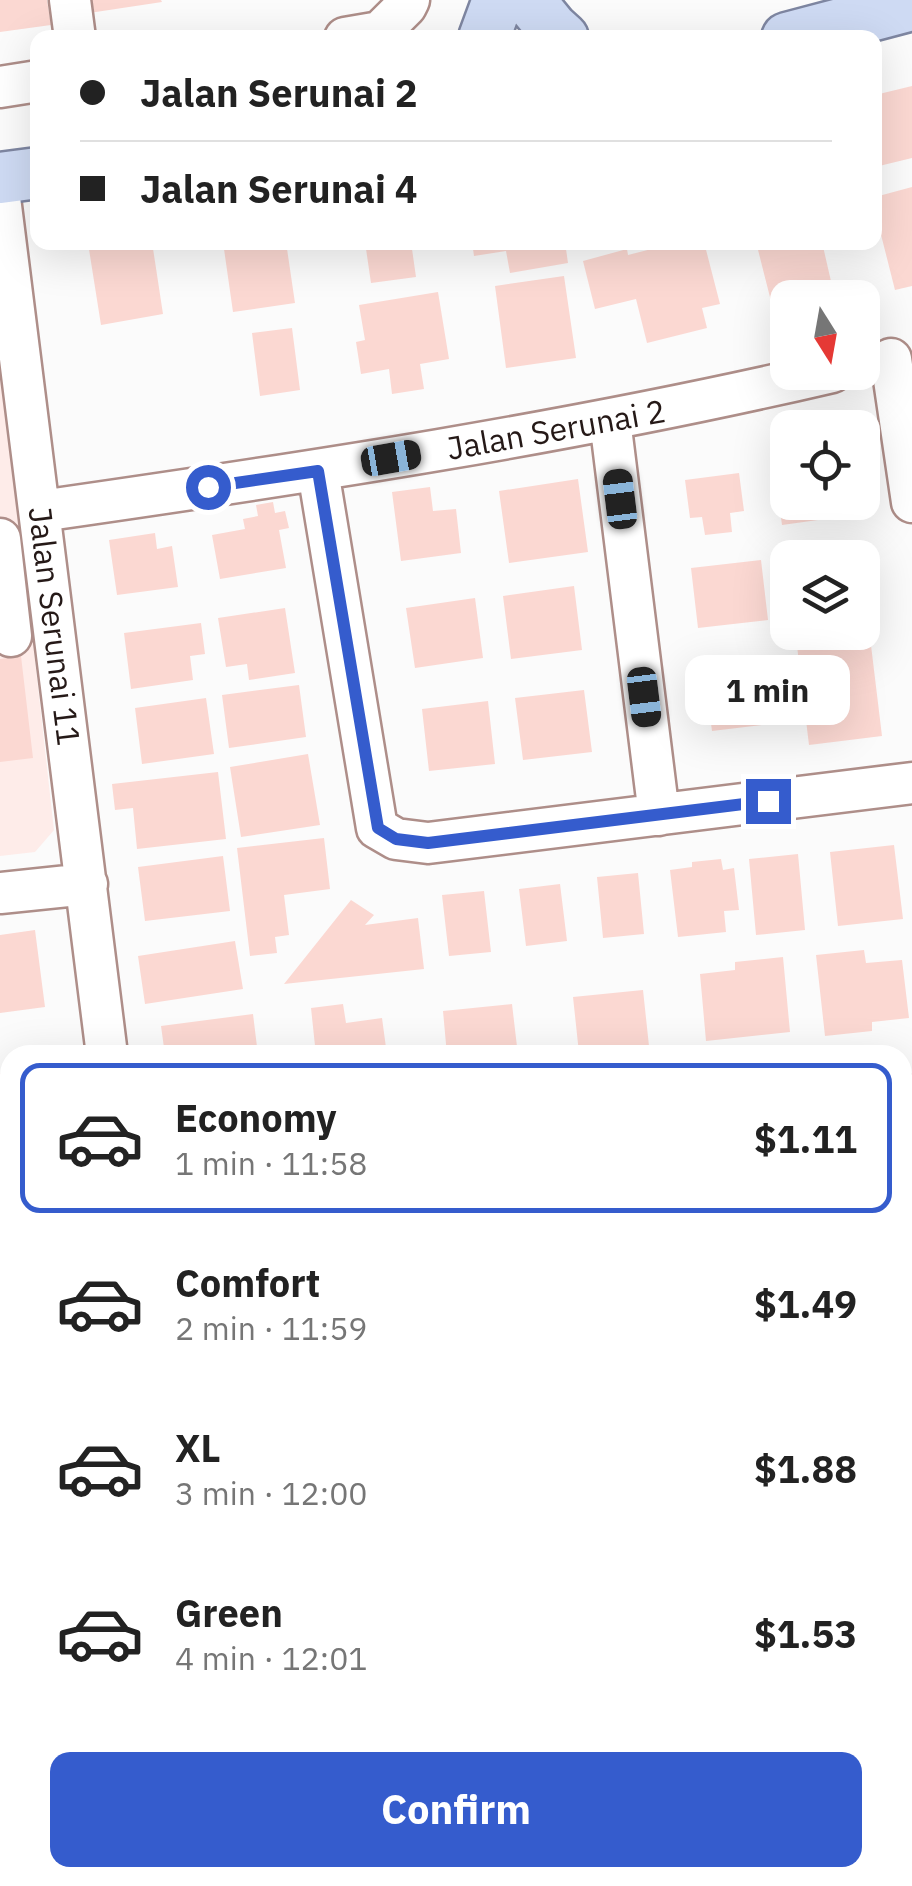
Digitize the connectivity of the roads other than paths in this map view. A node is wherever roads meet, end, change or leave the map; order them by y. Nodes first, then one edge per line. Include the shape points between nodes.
1 (70, 0) edge
2 (409, 0) edge
3 (498, 0) edge
4 (516, 0) edge
5 (529, 0) edge
6 (912, 5) edge
7 (74, 30) edge
8 (382, 30) edge
9 (487, 30) edge
10 (521, 30) edge
11 (554, 30) edge
12 (817, 30) edge
13 (30, 83) edge
14 (0, 87) edge
15 (30, 174) edge
16 (0, 178) edge
17 (0, 198) edge
18 (889, 359) edge
19 (770, 385) edge
20 (610, 420) junction
21 (318, 471) junction
22 (912, 502) edge
23 (41, 511) junction
24 (0, 539) edge
25 (12, 636) dead end
26 (912, 783) edge
27 (659, 815) junction
28 (87, 884) junction
29 (0, 893) edge
30 (106, 1045) edge

1 - 7 street
2 - 8 street
3 - 9 main road
4 - 10 street
5 - 11 main road
6 - 12 main road
13 - 14 street
15 - 16 main road
17 - 23 street, Jalan Serunai 11
18 - 22 street
19 - 20 street, Jalan Serunai 2
20 - 21 street, Jalan Serunai 2
20 - 27 street
21 - 23 street, Jalan Serunai 2
21 - 27 street via 378,828 396,839 428,843
23 - 28 street, Jalan Serunai 11
24 - 25 street
26 - 27 street
28 - 29 street
28 - 30 street, Jalan Serunai 11

